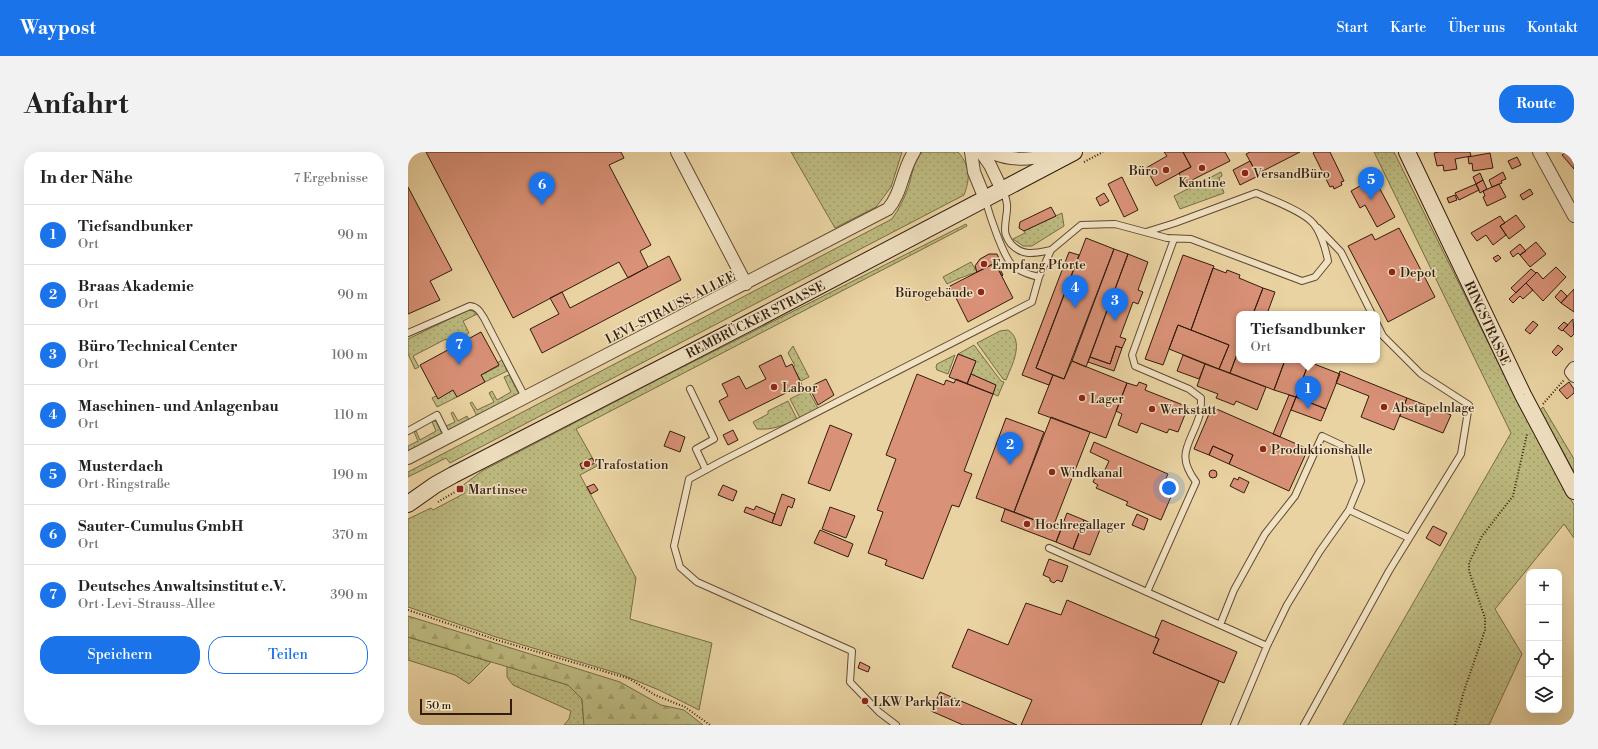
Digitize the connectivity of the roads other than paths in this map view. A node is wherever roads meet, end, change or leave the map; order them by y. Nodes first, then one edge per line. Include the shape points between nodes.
1 (677, 152) edge
2 (914, 152) edge
3 (971, 152) edge
4 (981, 152) edge
5 (990, 152) edge
6 (1073, 152) edge
7 (1407, 152) edge
8 (1539, 152) edge
9 (1002, 190) junction
10 (985, 199) junction
11 (1574, 216) edge
12 (1312, 222) junction
13 (1148, 232) junction
14 (1174, 239) junction
15 (1051, 250) junction
16 (1039, 277) junction
17 (746, 284) junction
18 (1370, 311) edge
19 (1380, 330) edge
20 (408, 333) edge
21 (690, 390) dead end
22 (525, 397) junction
23 (408, 431) edge
24 (448, 437) junction
25 (408, 458) edge
26 (706, 470) junction
27 (435, 485) junction
28 (1574, 492) edge
29 (408, 495) edge
30 (408, 504) edge
31 (1350, 510) junction
32 (1409, 538) junction
33 (1049, 548) dead end
34 (1147, 592) junction
35 (1220, 625) junction
36 (1267, 646) junction
37 (896, 725) edge
38 (1234, 725) edge
39 (1304, 725) edge

1 - 17 street
2 - 17 street, LEVI-STRAUSS-ALLEE via 893,203 888,209
3 - 10 street via 974,172
4 - 9 street
5 - 6 street via 1019,159
6 - 9 main road, REMBRÜCKER STRASSE
7 - 28 main road, RINGSTRASSE via 1537,410
8 - 11 street
9 - 10 main road, REMBRÜCKER STRASSE
9 - 15 lane via 1008,209 1004,232 1009,241 1023,253 1033,254
10 - 16 lane via 995,230 1012,265 1026,274
10 - 27 main road, REMBRÜCKER STRASSE
12 - 13 lane via 1284,205 1256,193
12 - 14 lane via 1325,246 1328,261 1315,277 1302,281 1191,239
12 - 18 lane via 1341,252
13 - 14 lane
13 - 15 lane via 1115,224 1082,225
14 - 34 lane via 1132,355 1135,366 1189,389 1201,398 1200,416 1184,454 1187,471 1196,482
15 - 16 lane
16 - 26 lane via 1032,302
17 - 22 street, LEVI-STRAUSS-ALLEE
19 - 32 lane via 1421,374 1469,405 1461,454
20 - 22 lane via 470,306 475,307 484,318
21 - 26 lane via 714,439 696,449
22 - 24 street, LEVI-STRAUSS-ALLEE
23 - 24 lane via 437,415
24 - 25 street, LEVI-STRAUSS-ALLEE
26 - 37 lane via 689,480 674,546 680,567 697,582 852,651 850,682
27 - 29 main road, REMBRÜCKER STRASSE
27 - 30 main road, REMBRÜCKER STRASSE
31 - 32 lane
31 - 35 lane via 1361,481 1354,451 1322,436 1295,496 1265,534 1234,590
31 - 36 lane via 1320,551 1287,606
32 - 39 lane
33 - 34 lane
34 - 35 lane
35 - 36 lane
36 - 38 lane

